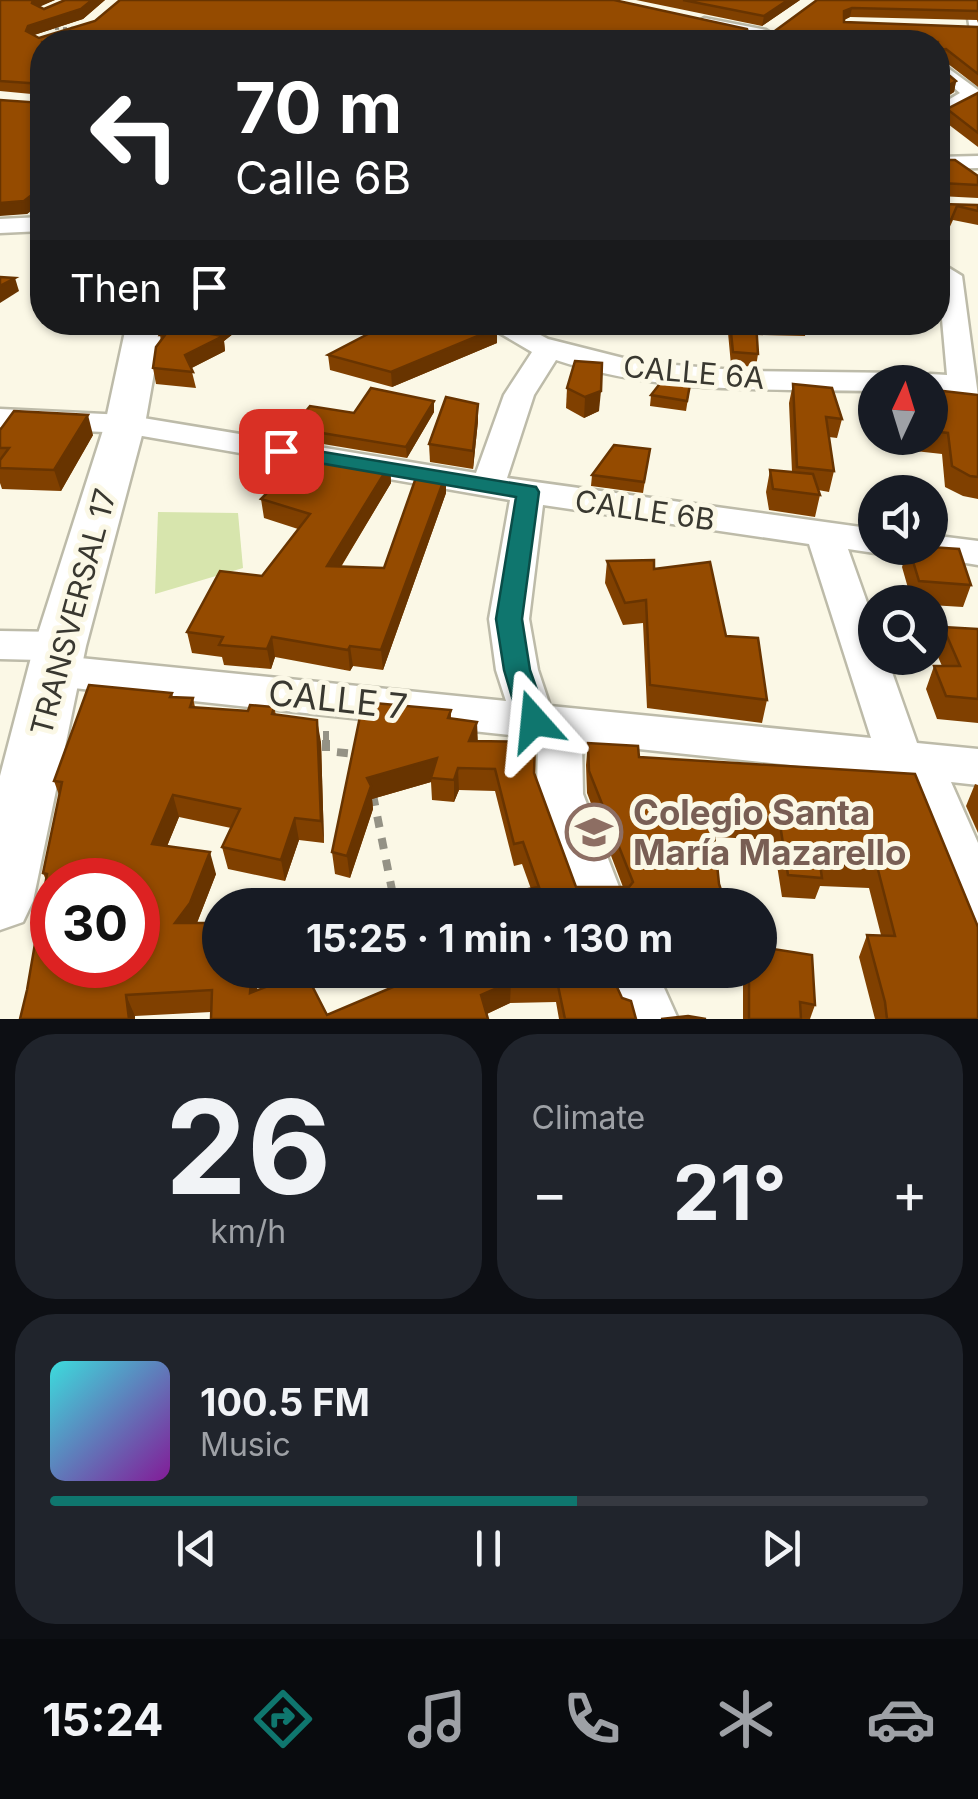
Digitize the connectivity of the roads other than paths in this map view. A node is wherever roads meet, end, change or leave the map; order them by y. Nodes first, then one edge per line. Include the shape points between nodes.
1 (972, 0) edge
2 (695, 21) edge
3 (972, 29) edge
4 (741, 30) edge
5 (978, 67) edge
6 (950, 68) edge
7 (950, 77) edge
8 (950, 107) edge
9 (30, 225) edge
10 (0, 226) edge
11 (950, 276) edge
12 (978, 278) edge
13 (950, 303) edge
14 (142, 335) edge
15 (519, 335) edge
16 (548, 350) junction
17 (858, 381) edge
18 (971, 386) edge
19 (0, 418) edge
20 (125, 424) junction
21 (488, 486) junction
22 (528, 492) junction
23 (825, 536) junction
24 (858, 539) edge
25 (948, 549) edge
26 (978, 552) edge
27 (0, 645) edge
28 (58, 658) junction
29 (547, 722) junction
30 (910, 759) junction
31 (978, 767) edge
32 (594, 888) edge
33 (0, 901) edge
34 (978, 901) edge
35 (636, 988) edge
36 (650, 1019) edge

1 - 3 street
2 - 4 street
5 - 6 street
7 - 8 street via 972,94
9 - 10 street
11 - 12 street
13 - 18 street
14 - 20 main road, TRANSVERSAL 17
15 - 16 street, CALLE 6A
16 - 17 street, CALLE 6A via 622,368 700,376
16 - 21 street via 519,395
19 - 20 street, CALLE 6B
20 - 21 street, CALLE 6B
20 - 28 main road, TRANSVERSAL 17
21 - 22 street, CALLE 6B
22 - 23 street, CALLE 6B
22 - 29 street via 509,619 517,670
23 - 24 street, CALLE 6B
23 - 30 street
25 - 26 street
27 - 28 street, CALLE 7
28 - 29 street, CALLE 7
28 - 33 main road, TRANSVERSAL 17
29 - 30 street, CALLE 7
29 - 32 street via 560,794
30 - 31 street, CALLE 7
30 - 34 street
35 - 36 street

